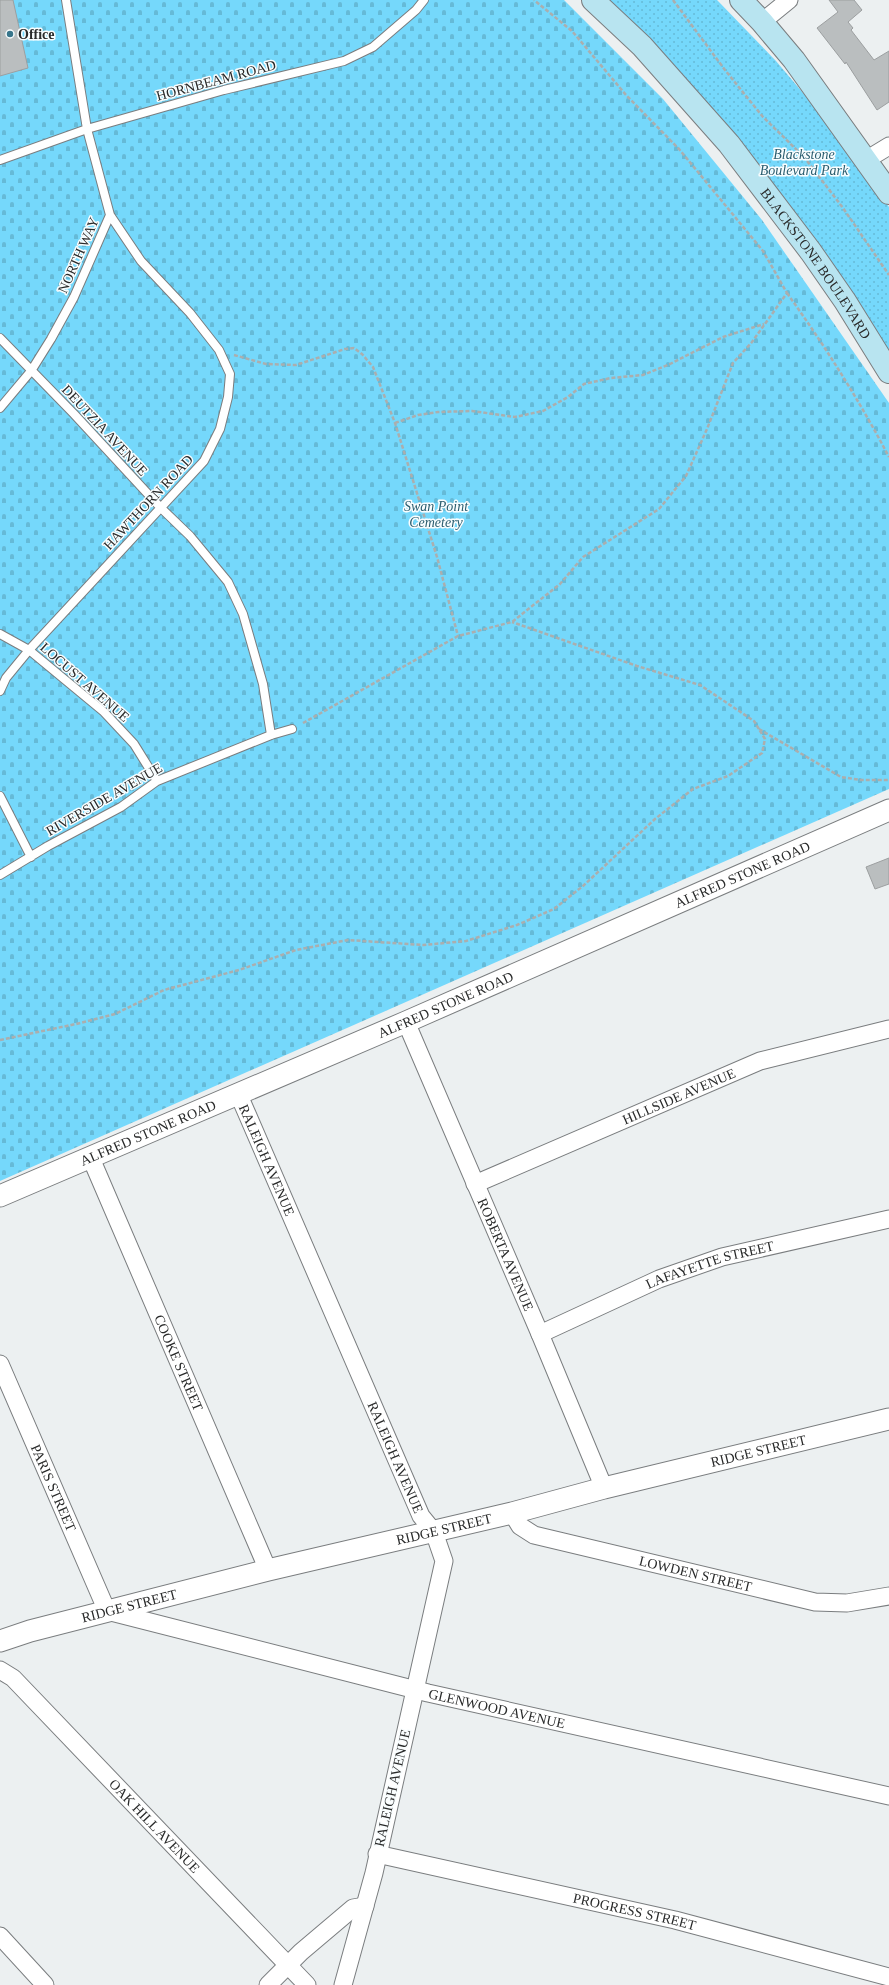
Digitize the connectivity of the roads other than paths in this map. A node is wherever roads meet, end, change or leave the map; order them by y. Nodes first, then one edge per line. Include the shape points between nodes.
1 (66, 0) edge
2 (424, 0) edge
3 (593, 0) edge
4 (741, 0) edge
5 (789, 0) edge
6 (762, 22) junction
7 (87, 129) junction
8 (889, 146) edge
9 (0, 160) edge
10 (866, 160) junction
11 (889, 193) edge
12 (110, 215) junction
13 (0, 338) edge
14 (31, 371) junction
15 (889, 372) edge
16 (0, 408) edge
17 (160, 507) junction
18 (0, 634) edge
19 (29, 650) junction
20 (0, 691) edge
21 (292, 729) road end
22 (271, 735) junction
23 (157, 781) junction
24 (0, 796) edge
25 (889, 810) edge
26 (31, 857) junction
27 (0, 875) edge
28 (406, 1022) junction
29 (889, 1029) edge
30 (238, 1093) junction
31 (90, 1156) junction
32 (475, 1184) junction
33 (0, 1196) edge
34 (889, 1219) edge
35 (540, 1334) junction
36 (0, 1364) edge
37 (889, 1419) edge
38 (604, 1488) junction
39 (512, 1513) junction
40 (434, 1532) junction
41 (268, 1570) junction
42 (889, 1596) edge
43 (108, 1611) junction
44 (0, 1641) edge
45 (0, 1670) edge
46 (414, 1690) junction
47 (889, 1796) edge
48 (377, 1854) junction
49 (365, 1906) junction
50 (0, 1936) edge
51 (288, 1965) junction
52 (889, 1977) edge
53 (45, 1985) edge
54 (268, 1985) edge
55 (307, 1985) edge
56 (343, 1985) edge

1 - 7 lane, NORTH WAY
2 - 7 lane, HORNBEAM ROAD via 373,47 344,61 224,90
3 - 15 main road, BLACKSTONE BOULEVARD via 642,46 729,144 811,252
4 - 6 main road
5 - 6 street
6 - 10 main road via 794,60
7 - 9 lane, HORNBEAM ROAD
7 - 12 lane, NORTH WAY
8 - 10 street
10 - 11 main road
12 - 14 lane, NORTH WAY via 74,297
12 - 17 lane, HAWTHORN ROAD via 140,261 190,313 222,357 230,374 228,397 220,429 204,461
13 - 14 lane, DEUTZIA AVENUE
14 - 16 lane, NORTH WAY
14 - 17 lane, DEUTZIA AVENUE
17 - 19 lane, HAWTHORN ROAD
17 - 22 lane, DEUTZIA AVENUE via 190,536 228,582 243,614 263,684
18 - 19 lane, LOCUST AVENUE
19 - 20 lane, HAWTHORN ROAD via 6,678
19 - 23 lane, LOCUST AVENUE via 104,712 134,744
21 - 22 lane, RIVERSIDE AVENUE
22 - 23 lane, RIVERSIDE AVENUE
23 - 26 lane, RIVERSIDE AVENUE via 121,807
24 - 26 lane
25 - 28 street, ALFRED STONE ROAD
26 - 27 lane, RIVERSIDE AVENUE
28 - 30 street, ALFRED STONE ROAD
28 - 32 street, ROBERTA AVENUE
29 - 32 street, HILLSIDE AVENUE via 760,1061
30 - 31 street, ALFRED STONE ROAD
30 - 40 street, RALEIGH AVENUE via 421,1516
31 - 33 street, ALFRED STONE ROAD
31 - 41 street, COOKE STREET
32 - 35 street, ROBERTA AVENUE
34 - 35 street, LAFAYETTE STREET via 722,1257 659,1279
35 - 38 street, ROBERTA AVENUE
36 - 43 street, PARIS STREET
37 - 38 street, RIDGE STREET
38 - 39 street, RIDGE STREET
39 - 40 street, RIDGE STREET
39 - 42 street, LOWDEN STREET via 520,1526 534,1535 815,1602 847,1603
40 - 41 street, RIDGE STREET
40 - 46 street, RALEIGH AVENUE via 444,1561
41 - 43 street, RIDGE STREET
43 - 44 street, RIDGE STREET
43 - 46 street, GLENWOOD AVENUE
45 - 51 street, OAK HILL AVENUE via 13,1678
46 - 47 street, GLENWOOD AVENUE
46 - 48 street, RALEIGH AVENUE
48 - 49 street, RALEIGH AVENUE
48 - 52 street, PROGRESS STREET via 675,1920
49 - 51 street via 353,1908
49 - 56 street, RALEIGH AVENUE
50 - 53 street
51 - 54 street
51 - 55 street, OAK HILL AVENUE

